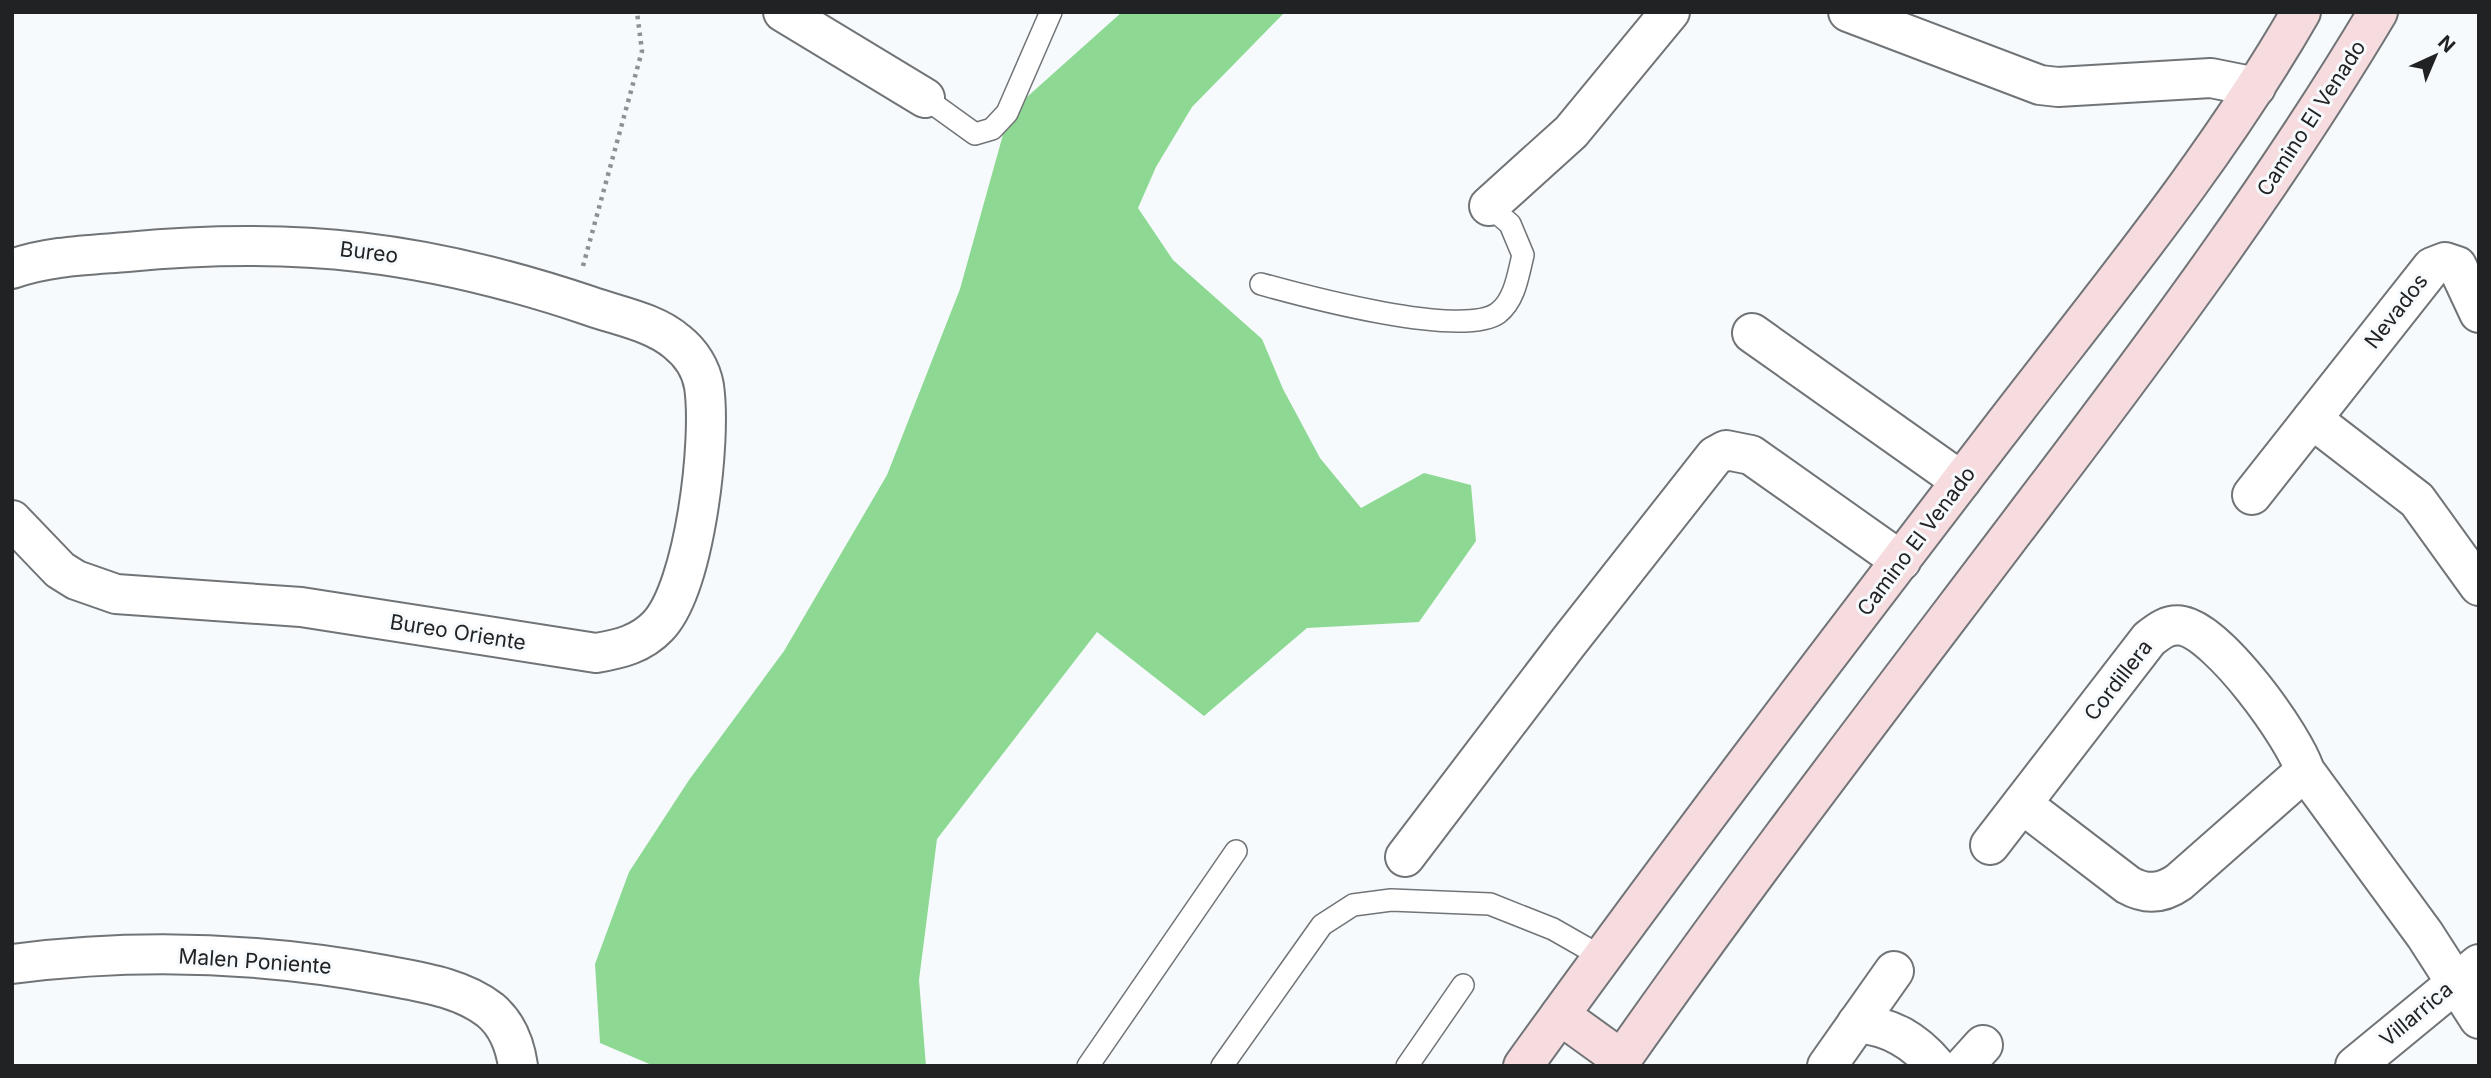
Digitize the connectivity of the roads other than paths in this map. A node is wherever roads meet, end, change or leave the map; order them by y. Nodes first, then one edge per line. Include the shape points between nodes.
1 (783, 12) edge
2 (1051, 12) edge
3 (1670, 12) edge
4 (1848, 12) edge
5 (2301, 12) edge
6 (2378, 12) edge
7 (2256, 87) junction
8 (925, 98) joint
9 (1489, 206) joint
10 (12, 270) edge
11 (1261, 284) dead end
12 (2479, 313) edge
13 (1752, 333) dead end
14 (699, 370) joint
15 (2312, 419) junction
16 (1961, 481) junction
17 (2252, 495) dead end
18 (12, 520) edge
19 (1901, 561) junction
20 (2479, 586) edge
21 (2305, 771) junction
22 (2022, 804) junction
23 (1990, 845) dead end
24 (1236, 851) dead end
25 (1405, 857) dead end
26 (1602, 957) junction
27 (12, 964) edge
28 (1894, 971) dead end
29 (2466, 973) edge
30 (1463, 985) dead end
31 (1560, 1015) junction
32 (2479, 1019) edge
33 (1857, 1023) junction
34 (1619, 1063) edge
35 (518, 1066) edge
36 (1088, 1066) edge
37 (1222, 1066) edge
38 (1407, 1066) edge
39 (1523, 1066) edge
40 (1827, 1066) edge
41 (1936, 1066) edge
42 (2355, 1066) edge

1 - 8 street
2 - 8 lane via 1007,113 992,129 975,134
3 - 9 street via 1571,132
4 - 7 street via 2040,85 2211,78
5 - 7 street, Camino El Venado
6 - 34 street, Camino El Venado via 2201,284 1850,747
7 - 16 street, Camino El Venado via 2170,208
9 - 11 lane via 1510,224 1523,255 1507,303 1482,320 1384,313
10 - 14 street, Bureo via 74,257 181,247 285,244 405,256 493,276 664,332 689,353
12 - 15 street, Nevados via 2457,266 2445,262 2432,267
13 - 16 street
14 - 18 street, Bureo Oriente via 704,387 705,439 688,557 669,612 644,638 620,649 573,651 301,607 116,594 60,570
15 - 17 street, Nevados
15 - 20 street via 2417,499
16 - 19 street, Camino El Venado
19 - 25 street via 1751,455 1726,450 1716,456 1567,644
19 - 26 street, Camino El Venado
21 - 22 street via 2179,882 2155,892 2127,885
21 - 22 street, Cordillera via 2294,743 2226,656 2184,626 2169,626 2149,639
21 - 29 street, Cordillera via 2425,935
22 - 23 street, Cordillera
24 - 36 lane
26 - 31 street, Camino El Venado
26 - 37 lane via 1553,929 1490,904 1391,900 1353,905 1322,925
27 - 35 street, Malen Poniente via 138,954 278,959 426,983 491,1011 510,1037
28 - 33 street
29 - 32 street, Cordillera
29 - 42 street, Villarrica
30 - 38 lane
31 - 34 street
31 - 39 street, Camino El Venado
33 - 40 street
33 - 41 street via 1894,1031

